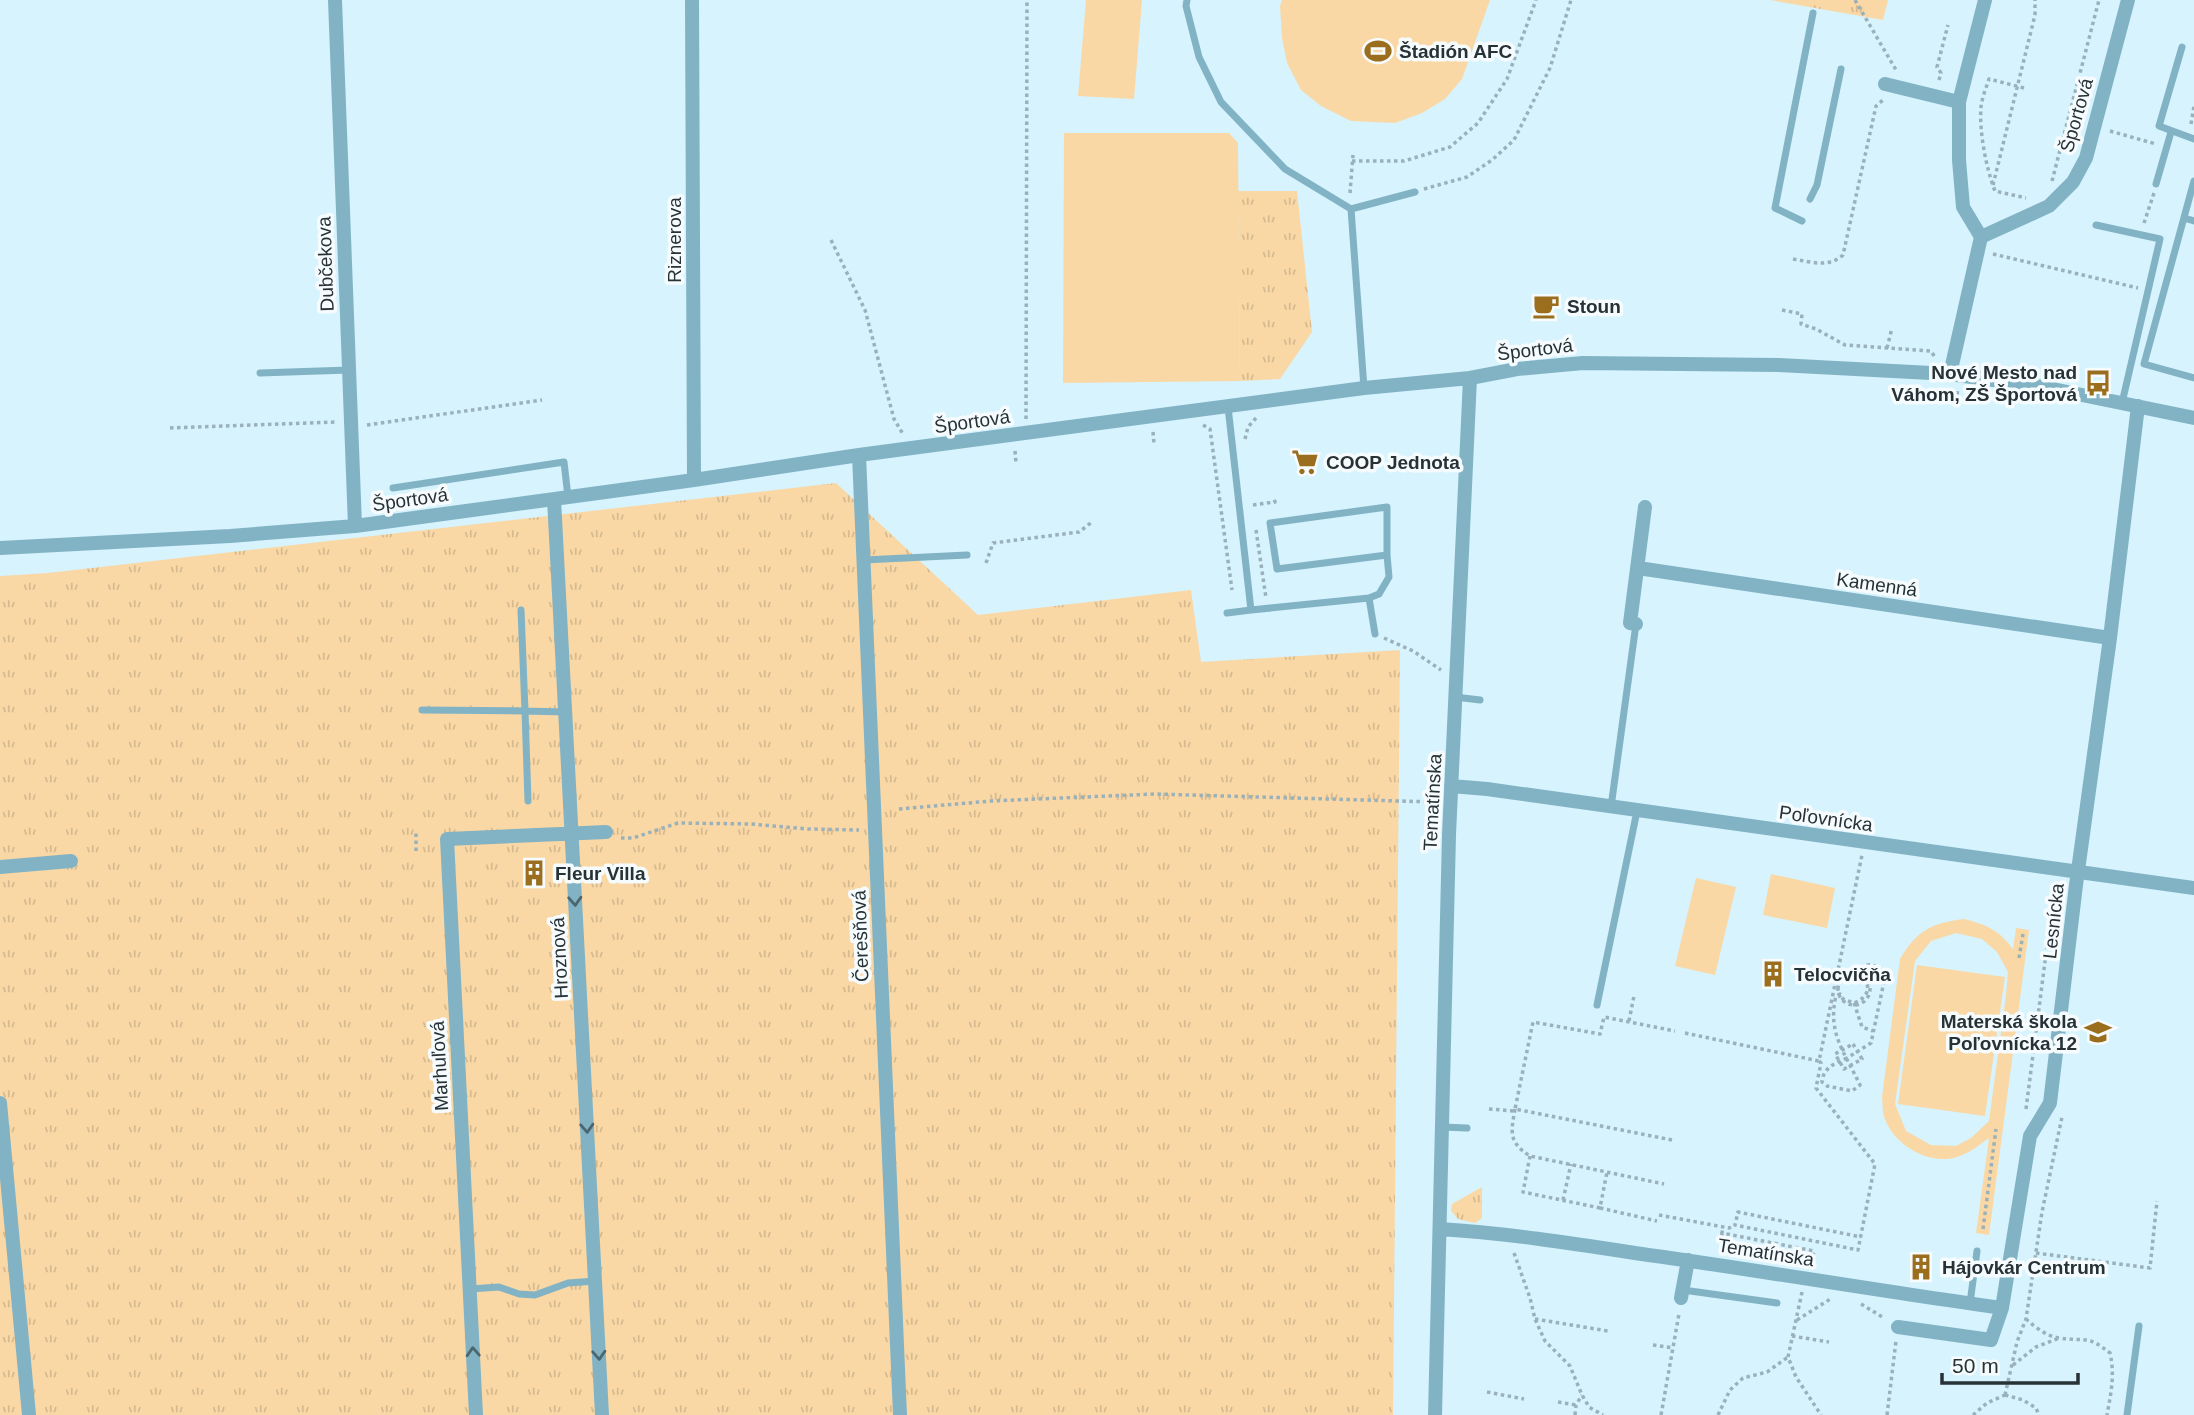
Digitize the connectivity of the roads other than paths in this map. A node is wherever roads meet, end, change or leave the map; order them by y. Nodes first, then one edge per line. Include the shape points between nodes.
1 (335, 0) edge
2 (692, 0) edge
3 (1187, 0) edge
4 (1985, 0) edge
5 (2128, 0) edge
6 (1813, 13) dead end
7 (2182, 47) dead end
8 (1841, 69) dead end
9 (1887, 84) road end
10 (1959, 102) junction
11 (2171, 132) junction
12 (2194, 139) edge
13 (2194, 181) edge
14 (2156, 184) road end
15 (1415, 192) road end
16 (1810, 200) dead end
17 (1351, 209) junction
18 (2184, 218) junction
19 (1802, 221) dead end
20 (2194, 221) edge
21 (2096, 225) dead end
22 (1979, 244) junction
23 (1951, 369) junction
24 (349, 370) junction
25 (260, 373) dead end
26 (1470, 378) junction
27 (2194, 378) edge
28 (1364, 388) junction
29 (2122, 403) junction
30 (1228, 406) junction
31 (2138, 406) junction
32 (2194, 418) edge
33 (859, 455) junction
34 (694, 480) junction
35 (393, 488) dead end
36 (561, 498) junction
37 (1645, 506) dead end
38 (355, 527) junction
39 (0, 548) edge
40 (967, 555) dead end
41 (1387, 555) junction
42 (863, 560) junction
43 (1638, 568) junction
44 (1368, 598) junction
45 (520, 610) dead end
46 (1251, 610) junction
47 (1227, 613) dead end
48 (1636, 624) joint
49 (1376, 634) road end
50 (2110, 638) junction
51 (1455, 697) junction
52 (1480, 700) dead end
53 (422, 710) dead end
54 (525, 711) junction
55 (565, 712) junction
56 (1451, 786) junction
57 (528, 801) dead end
58 (1611, 807) junction
59 (1637, 811) junction
60 (571, 833) junction
61 (613, 835) road end
62 (71, 861) dead end
63 (0, 867) edge
64 (2078, 873) junction
65 (2194, 888) edge
66 (1597, 1005) dead end
67 (0, 1103) edge
68 (1442, 1127) junction
69 (1467, 1128) dead end
70 (1440, 1228) junction
71 (1977, 1251) dead end
72 (1688, 1260) junction
73 (595, 1282) junction
74 (470, 1289) junction
75 (1682, 1294) joint
76 (1777, 1303) dead end
77 (1970, 1303) junction
78 (2002, 1308) junction
79 (2139, 1326) dead end
80 (1898, 1327) road end
81 (29, 1415) edge
82 (477, 1415) edge
83 (602, 1415) edge
84 (900, 1415) edge
85 (1435, 1415) edge
86 (2127, 1415) edge

1 - 24 street, Dubčekova
2 - 34 street, Riznerova
3 - 17 lane via 1199,57 1221,102 1285,169
4 - 10 street
5 - 22 street, Športová via 2087,158 2073,182 2049,206
6 - 19 lane via 1775,208
7 - 11 lane via 2159,126
8 - 16 lane
9 - 10 street
10 - 22 street via 1963,207
11 - 12 lane
11 - 14 lane
13 - 18 lane
15 - 17 lane
17 - 28 lane
18 - 20 lane
18 - 27 lane via 2144,364
21 - 29 lane via 2160,239
22 - 23 street
23 - 26 street, Športová via 1583,363
23 - 29 street, Športová
24 - 25 lane
24 - 38 street, Dubčekova
26 - 28 street, Športová
26 - 51 street, Tematínska
28 - 30 street, Športová
29 - 31 street, Športová
30 - 33 street, Športová
30 - 46 lane
31 - 32 street, Športová
31 - 50 street, Lesnícka
33 - 34 street, Športová
33 - 42 street, Čerešňová
34 - 36 street, Športová
35 - 36 lane via 565,461
36 - 38 street, Športová
36 - 55 street, Hroznová
37 - 43 street
38 - 39 street, Športová
40 - 42 lane
41 - 41 lane via 1277,569 1270,523 1387,507
41 - 44 lane via 1389,577 1379,594
42 - 84 street, Čerešňová
43 - 48 street via 1630,623
43 - 50 street, Kamenná
44 - 46 lane
44 - 49 lane
45 - 54 lane
46 - 47 lane
48 - 58 lane
50 - 64 street, Lesnícka
51 - 52 lane
51 - 56 street, Tematínska
53 - 54 lane
54 - 55 lane
54 - 57 lane
55 - 60 street, Hroznová
56 - 58 street, Poľovnícka
56 - 68 street, Tematínska
58 - 59 street, Poľovnícka
59 - 64 street, Poľovnícka
59 - 66 lane
60 - 61 street
60 -> 73 street, Hroznová
60 - 74 street, Marhuľová via 447,839
62 - 63 street
64 - 65 street, Poľovnícka
64 - 78 street, Lesnícka via 2050,1103 2030,1136
67 - 81 street
68 - 69 lane
68 - 70 street, Tematínska
70 - 72 street, Tematínska
70 - 85 street, Tematínska
71 - 77 lane
72 - 75 street
72 - 77 street, Tematínska
73 - 74 lane via 568,1283 535,1295 499,1287
73 -> 83 street, Hroznová
82 -> 74 street, Marhuľová
75 - 76 lane
77 - 78 street, Tematínska
78 - 80 street, Lesnícka via 1991,1340
79 - 86 lane

